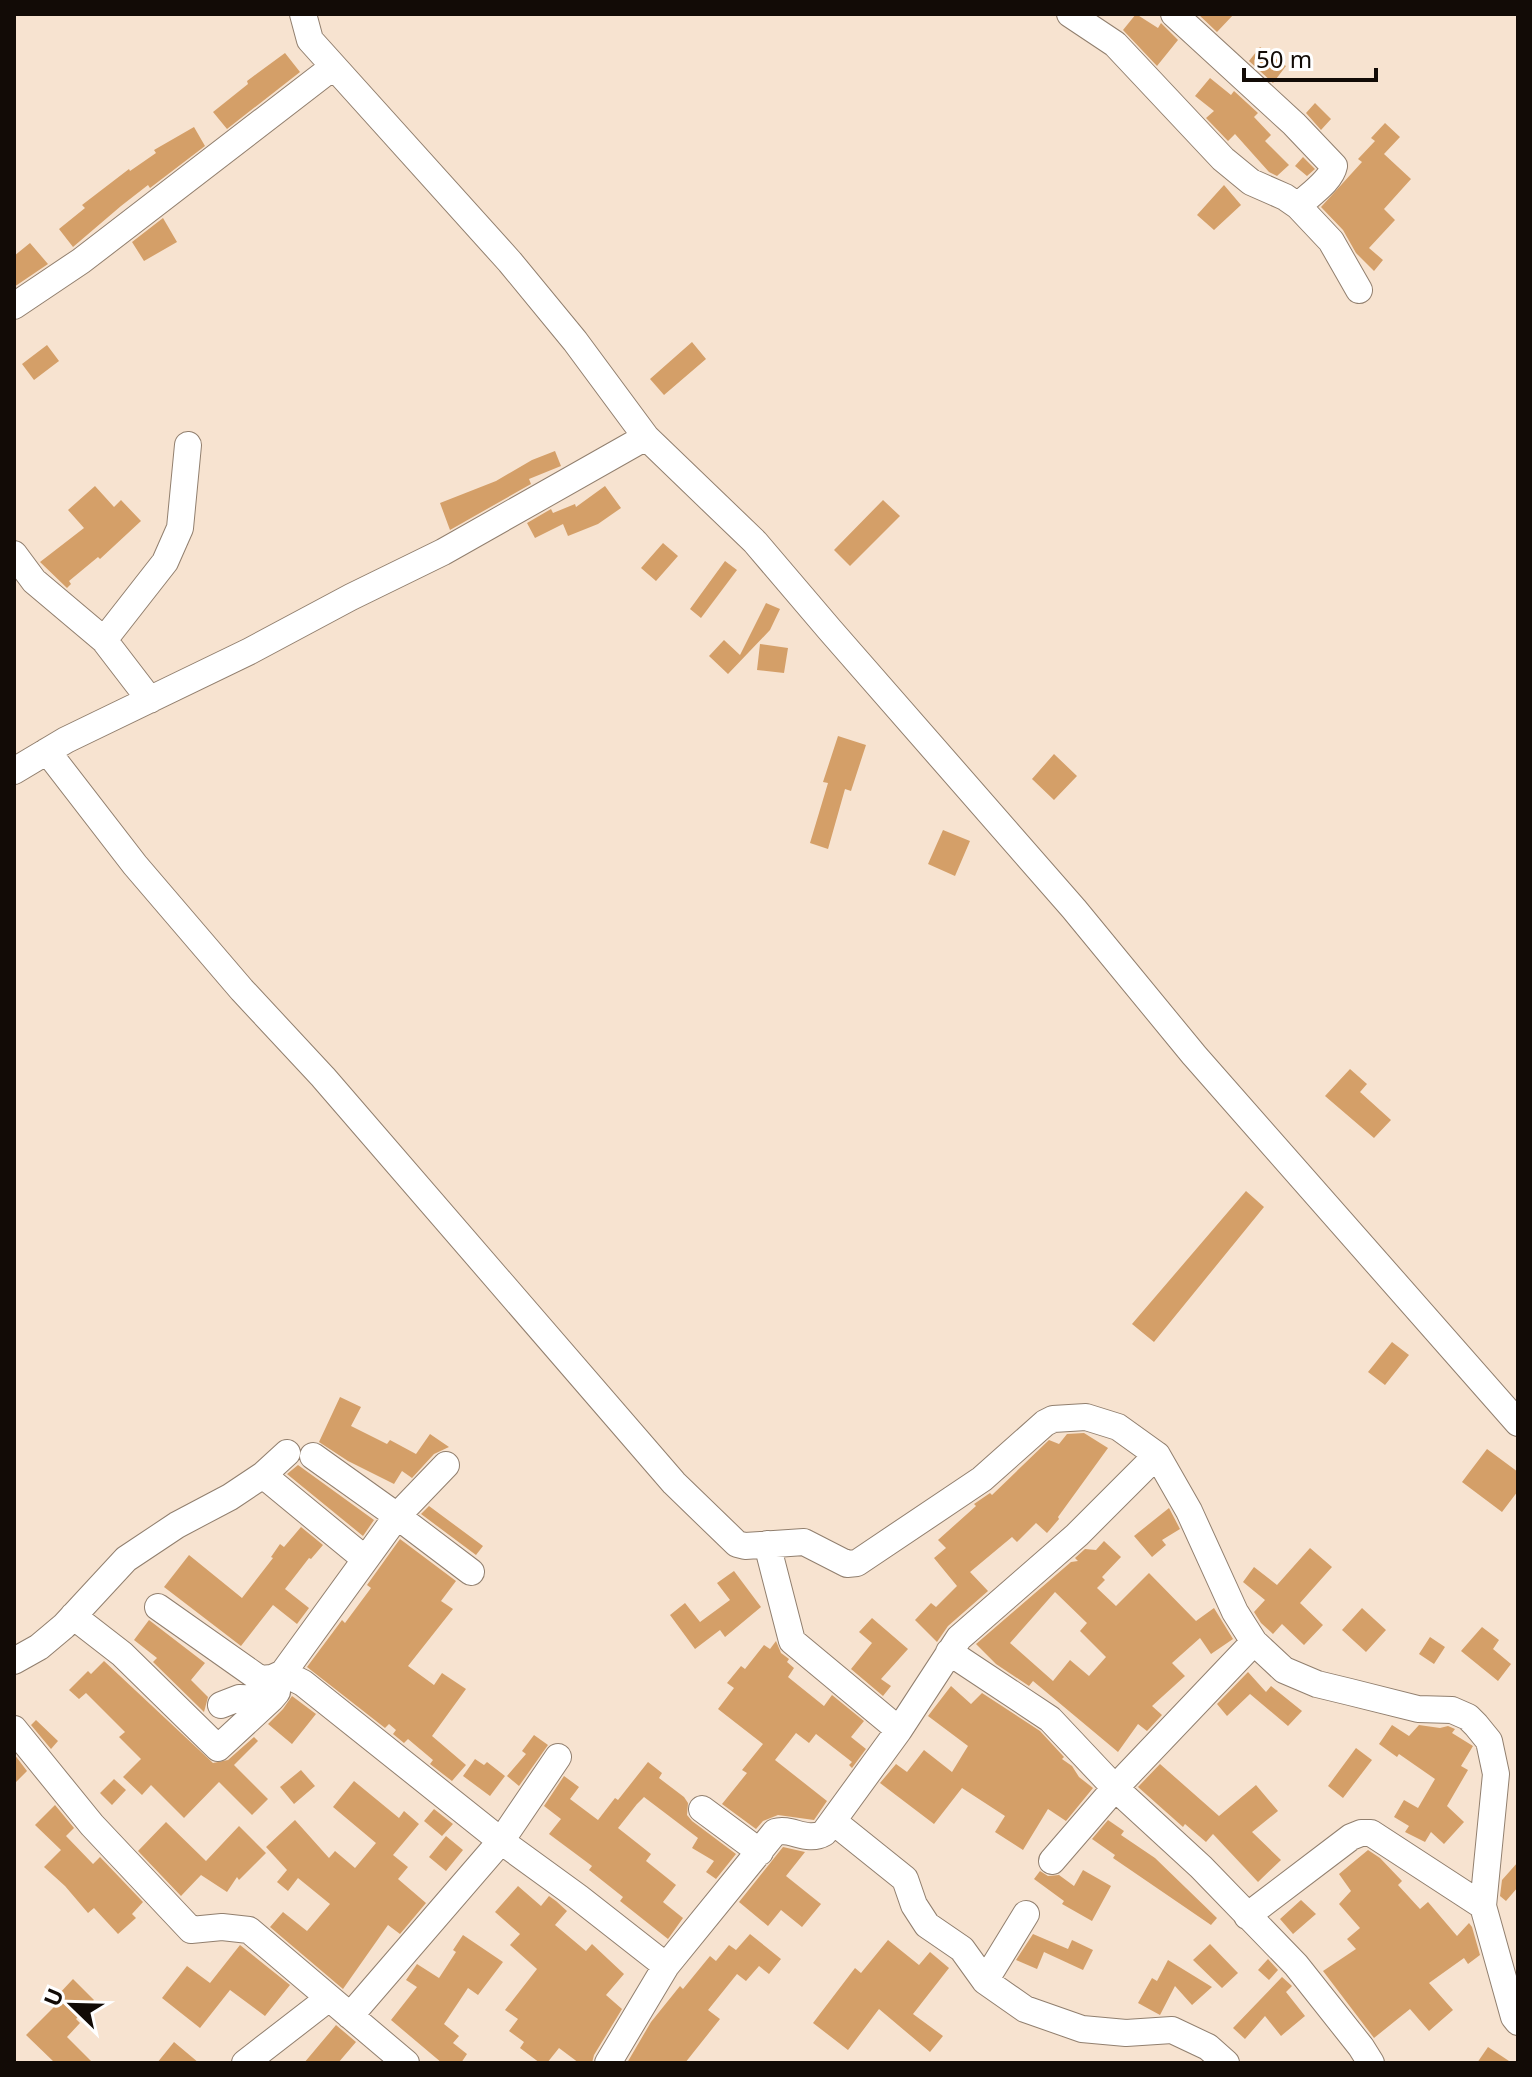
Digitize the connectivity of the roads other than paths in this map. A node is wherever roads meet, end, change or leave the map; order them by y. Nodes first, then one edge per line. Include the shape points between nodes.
1 (303, 14) edge
2 (1070, 14) edge
3 (1174, 14) edge
4 (333, 67) junction
5 (1298, 206) junction
6 (1359, 290) dead end
7 (14, 306) edge
8 (646, 437) junction
9 (188, 445) dead end
10 (14, 554) edge
11 (104, 640) junction
12 (150, 700) junction
13 (47, 751) junction
14 (14, 771) edge
15 (1518, 1423) edge
16 (287, 1453) dead end
17 (1157, 1455) junction
18 (313, 1456) dead end
19 (446, 1465) dead end
20 (263, 1475) junction
21 (397, 1516) junction
22 (756, 1545) junction
23 (365, 1559) junction
24 (471, 1572) dead end
25 (158, 1607) dead end
26 (73, 1616) junction
27 (1254, 1642) junction
28 (949, 1652) junction
29 (14, 1661) edge
30 (287, 1675) junction
31 (271, 1699) junction
32 (221, 1705) dead end
33 (14, 1729) edge
34 (899, 1730) junction
35 (558, 1757) dead end
36 (1115, 1788) junction
37 (702, 1809) dead end
38 (834, 1822) junction
39 (501, 1841) junction
40 (760, 1852) junction
41 (1052, 1861) dead end
42 (1483, 1906) junction
43 (1026, 1914) dead end
44 (1247, 1916) junction
45 (666, 1966) junction
46 (985, 1981) junction
47 (329, 1998) junction
48 (350, 2016) junction
49 (1518, 2022) edge
50 (260, 2059) edge
51 (406, 2063) edge
52 (608, 2063) edge
53 (1226, 2063) edge
54 (1371, 2063) edge

1 - 4 street via 310,40
2 - 5 street via 1115,44 1223,159 1251,182
3 - 5 street via 1334,166
4 - 7 street via 81,261
4 - 8 street via 510,262
5 - 6 street via 1331,241
8 - 12 street via 443,552
8 - 15 street via 755,542
9 - 11 street via 180,528 165,562
10 - 11 street via 34,581
11 - 12 street
12 - 13 street
13 - 14 street
13 - 22 street via 242,990 674,1483 737,1544
16 - 20 street
17 - 22 street via 1118,1427 1086,1417 1053,1419 982,1479 857,1563 847,1564 804,1542
17 - 27 street
17 - 28 street
18 - 21 street
19 - 21 street
20 - 23 street
20 - 26 street via 148,1543 108,1576
21 - 23 street
21 - 24 street
22 - 34 street via 792,1641
23 - 30 street
25 - 30 street via 260,1679
26 - 29 street via 39,1647
26 - 31 street via 122,1654 218,1748
27 - 36 street
27 - 42 street via 1284,1670 1317,1684 1418,1709 1452,1710 1476,1725 1489,1741 1496,1774
28 - 34 street
28 - 36 street via 1050,1719
30 - 31 street
30 - 39 street
31 - 32 street via 239,1698
33 - 47 street via 92,1825 191,1930 249,1930
34 - 38 street
35 - 39 street
36 - 41 street
36 - 44 street
37 - 40 street
38 - 40 street via 817,1837 777,1830
38 - 46 street via 905,1879 927,1925 962,1949
39 - 45 street
39 - 48 street
40 - 45 street
42 - 44 street via 1371,1833 1361,1833
42 - 49 street
43 - 46 street
44 - 54 street via 1296,1965
45 - 52 street
46 - 53 street via 1025,2009 1054,2020 1126,2033 1172,2030 1208,2047
47 - 48 street
47 - 50 street
48 - 51 street

